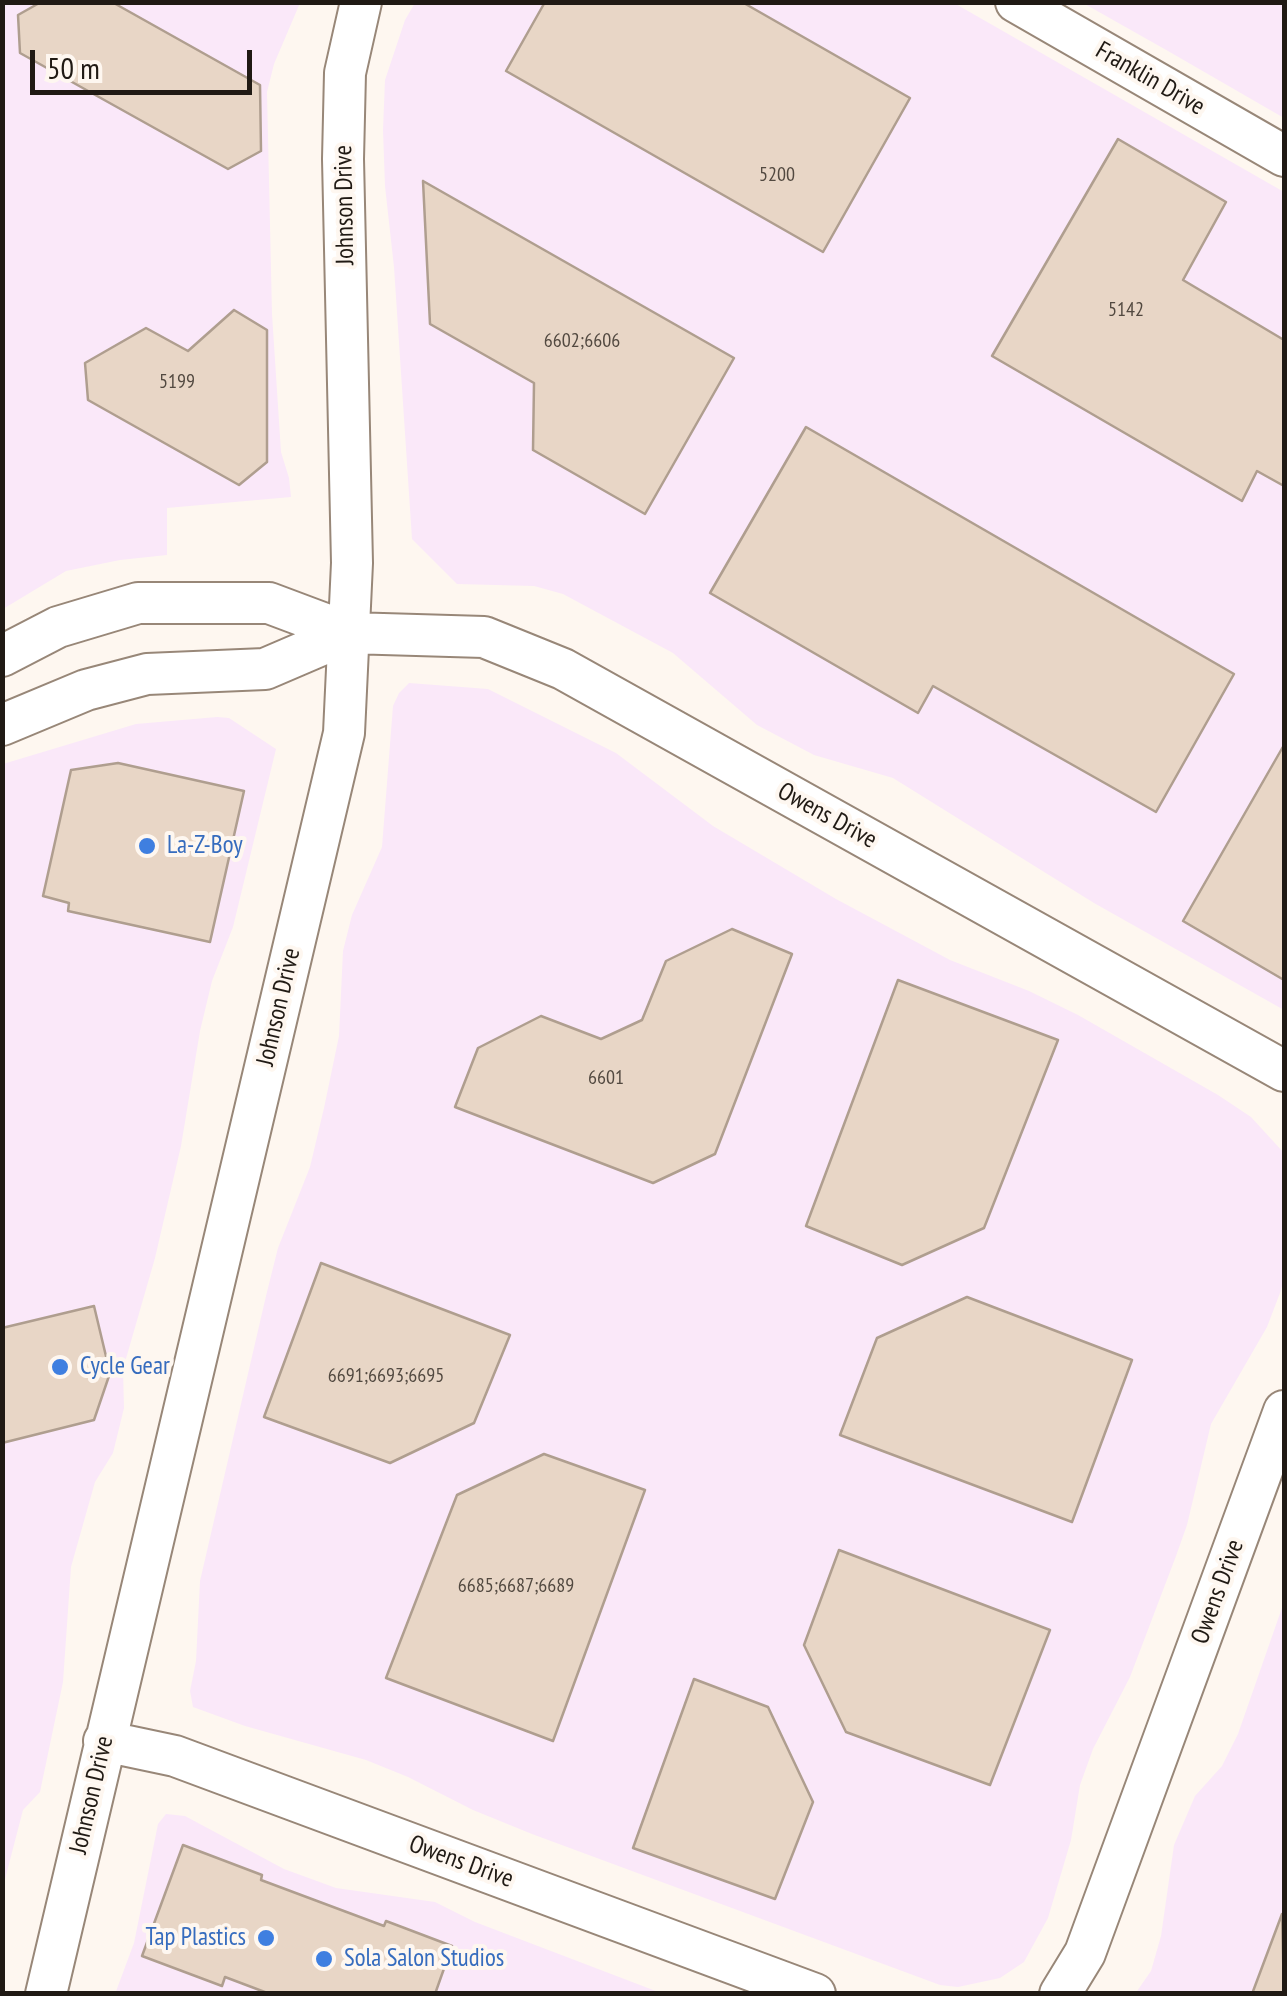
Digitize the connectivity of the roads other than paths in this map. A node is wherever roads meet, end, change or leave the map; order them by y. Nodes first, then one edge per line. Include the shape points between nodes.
1 (361, 2) edge
2 (1016, 2) edge
3 (1284, 156) edge
4 (349, 633) junction
5 (2, 656) edge
6 (2, 724) edge
7 (1284, 1071) edge
8 (1284, 1411) edge
9 (104, 1741) junction
10 (46, 1994) edge
11 (814, 1994) edge
12 (1060, 1994) edge

1 - 4 street, Johnson Drive via 346,73 342,159
2 - 3 street, Franklin Drive
4 - 5 street, Owens Drive via 269,602 138,604 58,627
4 - 6 street, Owens Drive via 266,669 147,674
4 - 7 street, Owens Drive via 484,636 563,669
4 - 9 street, Johnson Drive via 344,733
8 - 12 street, Owens Drive via 1086,1953
9 - 10 street, Johnson Drive
9 - 11 street, Owens Drive via 175,1756

